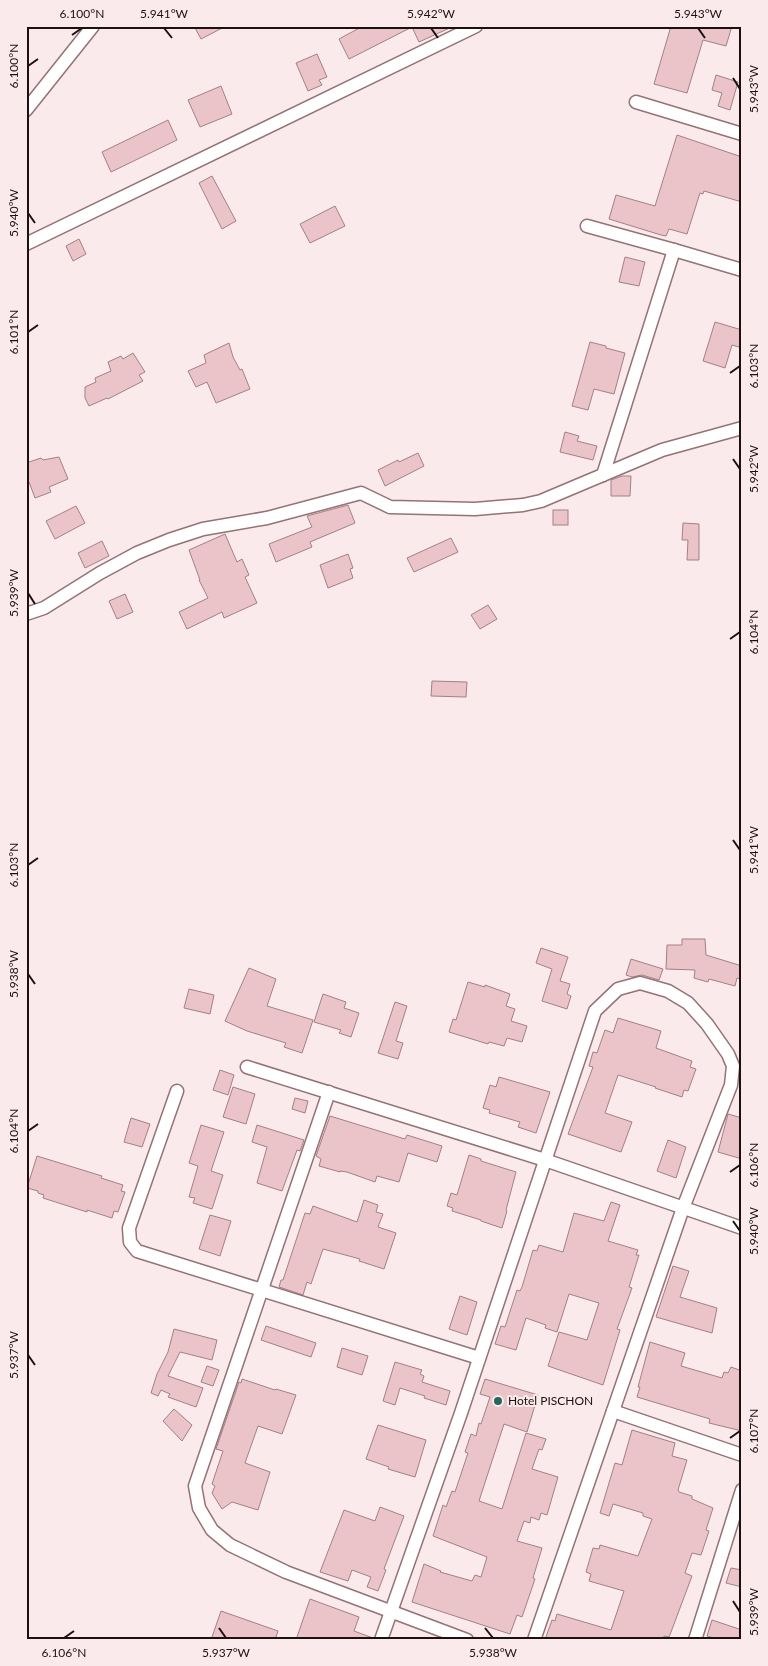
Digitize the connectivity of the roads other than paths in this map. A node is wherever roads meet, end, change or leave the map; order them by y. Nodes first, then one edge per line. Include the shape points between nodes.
1 (93, 26) edge
2 (476, 26) edge
3 (636, 102) dead end
4 (26, 110) edge
5 (742, 134) edge
6 (588, 226) dead end
7 (26, 244) edge
8 (674, 250) junction
9 (742, 270) edge
10 (742, 428) edge
11 (603, 475) junction
12 (26, 614) edge
13 (247, 1067) dead end
14 (177, 1090) dead end
15 (329, 1092) junction
16 (545, 1160) junction
17 (683, 1208) junction
18 (742, 1228) edge
19 (262, 1291) junction
20 (479, 1358) junction
21 (613, 1411) junction
22 (742, 1455) edge
23 (742, 1490) edge
24 (390, 1612) junction
25 (381, 1640) edge
26 (467, 1640) edge
27 (534, 1640) edge
28 (695, 1640) edge

1 - 4 street
2 - 7 street
3 - 5 street
6 - 8 street
8 - 9 street
8 - 11 street
10 - 11 street via 662,450
11 - 12 street via 541,501 523,505 475,509 390,507 361,493 267,518 203,529 137,554 44,608
13 - 15 street
14 - 19 street via 129,1228 130,1242 137,1251
15 - 16 street
15 - 19 street
16 - 17 street
16 - 17 street via 595,1011 618,989 640,983 668,991 688,1003 728,1054 733,1066 731,1085
16 - 20 street
17 - 18 street
17 - 21 street
19 - 20 street
19 - 24 street via 195,1486 199,1508 212,1530 230,1545 286,1572
20 - 24 street
21 - 22 street
21 - 27 street
23 - 28 street
24 - 25 street
24 - 26 street

